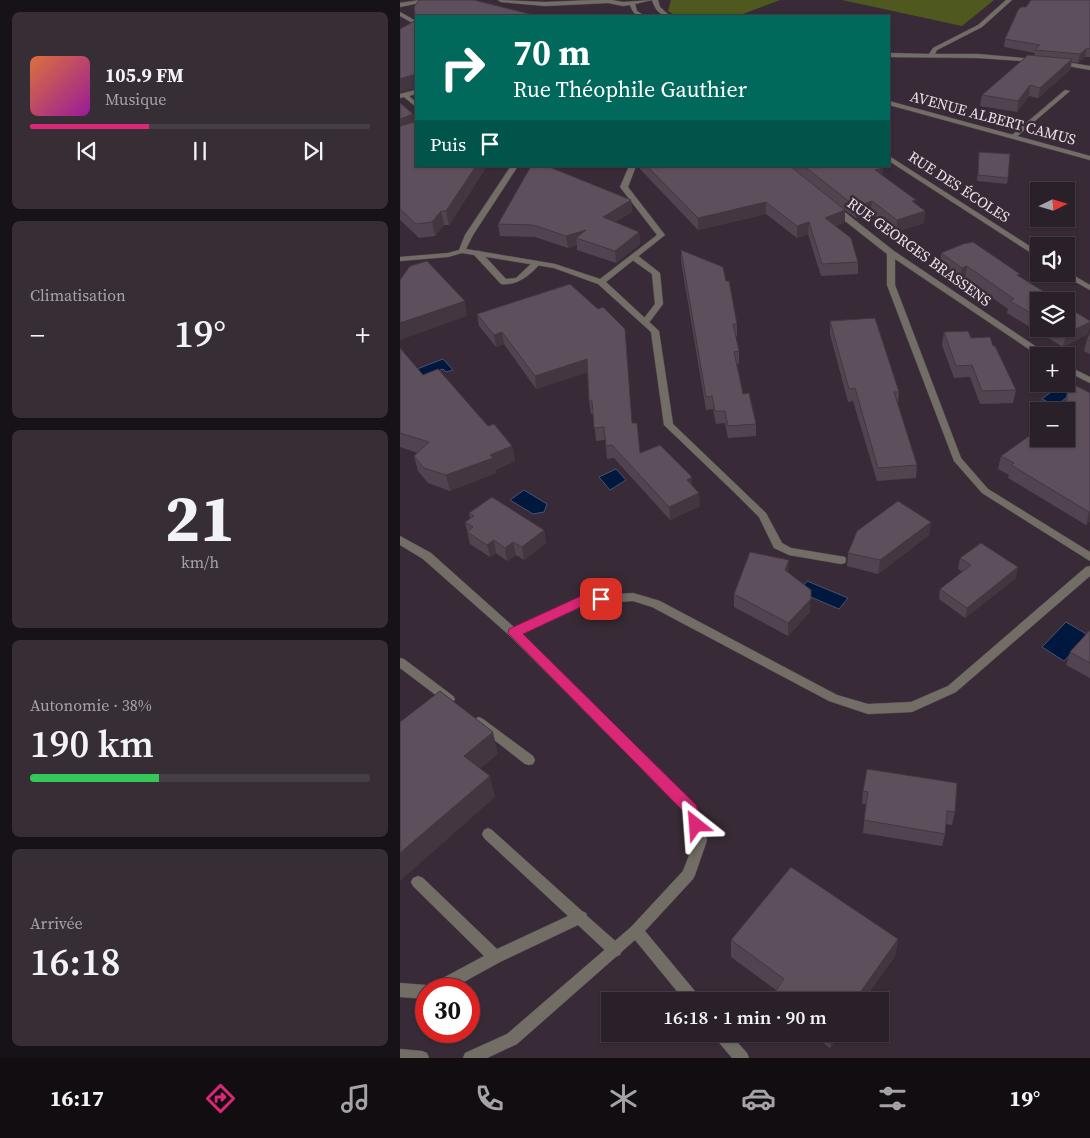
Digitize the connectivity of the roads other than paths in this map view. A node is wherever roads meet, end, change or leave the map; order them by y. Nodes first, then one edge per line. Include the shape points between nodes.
1 (404, 0) edge
2 (431, 0) edge
3 (500, 0) edge
4 (649, 0) edge
5 (655, 0) edge
6 (1009, 0) edge
7 (606, 1) edge
8 (400, 3) edge
9 (632, 4) junction
10 (400, 14) edge
11 (640, 15) edge
12 (666, 15) edge
13 (415, 22) edge
14 (932, 54) junction
15 (890, 55) edge
16 (1041, 62) edge
17 (1050, 62) edge
18 (1090, 68) edge
19 (1067, 91) dead end
20 (403, 95) edge
21 (890, 103) edge
22 (415, 104) edge
23 (1013, 137) junction
24 (1090, 158) edge
25 (890, 159) edge
26 (514, 167) edge
27 (633, 167) edge
28 (825, 201) edge
29 (1030, 250) edge
30 (462, 251) junction
31 (477, 253) junction
32 (891, 253) junction
33 (634, 257) junction
34 (400, 259) edge
35 (537, 263) junction
36 (1075, 279) edge
37 (601, 282) junction
38 (1090, 288) edge
39 (645, 322) junction
40 (1031, 347) edge
41 (1075, 372) edge
42 (1090, 380) edge
43 (400, 540) edge
44 (1090, 557) edge
45 (841, 560) dead end
46 (1090, 570) edge
47 (514, 633) junction
48 (400, 662) edge
49 (529, 760) dead end
50 (488, 834) dead end
51 (418, 882) dead end
52 (581, 917) junction
53 (636, 932) junction
54 (615, 950) junction
55 (495, 958) junction
56 (458, 978) edge
57 (400, 990) edge
58 (415, 991) edge
59 (686, 992) edge
60 (728, 1042) edge
61 (400, 1056) edge
62 (422, 1058) edge
63 (470, 1058) edge
64 (742, 1058) edge

1 - 8 street
2 - 8 street
3 - 7 street via 544,4
4 - 9 street
5 - 12 street via 657,8
6 - 14 street via 980,26 935,49
7 - 9 street
9 - 11 street
10 - 13 street
14 - 15 street
14 - 16 street
17 - 18 street
19 - 23 street
20 - 22 street
21 - 23 street, AVENUE ALBERT CAMUS
23 - 24 street, AVENUE ALBERT CAMUS
25 - 29 street, RUE DES ÉCOLES
26 - 30 street via 469,235
27 - 33 street via 624,187 661,235
28 - 32 street, RUE GEORGES BRASSENS
30 - 31 street
30 - 34 street
31 - 35 street
31 - 35 street via 504,282 518,280
32 - 40 street, RUE GEORGES BRASSENS
32 - 44 street via 890,285 957,459 985,491
33 - 37 street
33 - 39 street via 656,272 659,304
35 - 37 street
36 - 38 street
37 - 39 street
39 - 45 street via 655,331 669,425 763,514 778,545 789,551
41 - 42 street
43 - 47 street via 427,556
46 - 47 street via 952,689 912,707 868,709 833,698 656,604 633,597 585,600
47 - 53 street via 691,810 701,840 688,875
48 - 49 street
50 - 52 street
51 - 55 street
52 - 54 street
52 - 55 street
53 - 54 street
53 - 59 street
54 - 63 street via 512,1039
55 - 56 street
57 - 58 street
60 - 64 street
61 - 62 street

